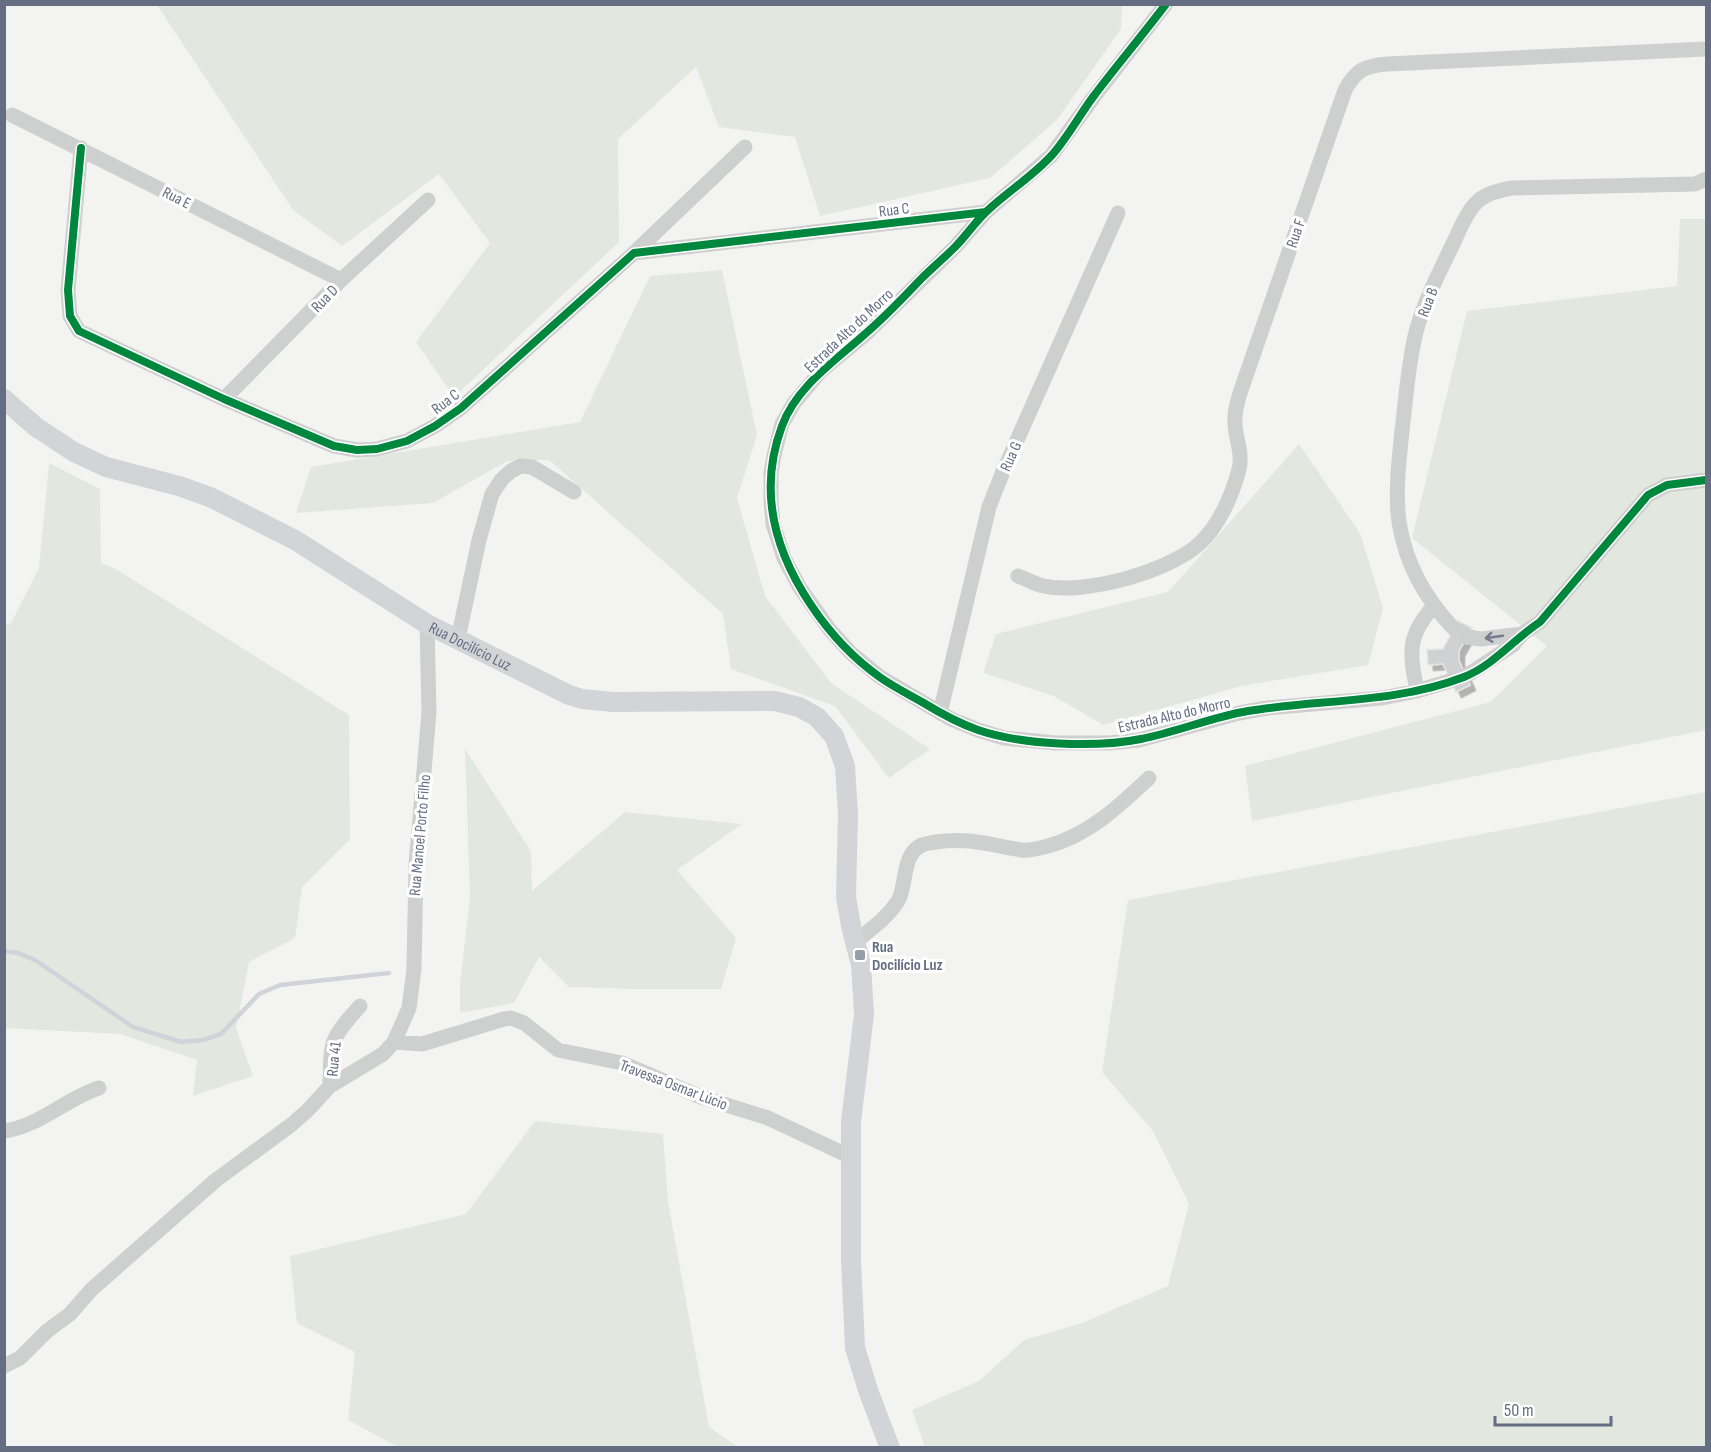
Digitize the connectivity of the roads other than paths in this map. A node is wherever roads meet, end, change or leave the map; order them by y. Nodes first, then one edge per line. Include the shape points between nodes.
1 (1166, 4) edge
2 (1707, 49) edge
3 (12, 115) dead end
4 (745, 147) dead end
5 (81, 148) junction
6 (1707, 178) edge
7 (428, 200) dead end
8 (986, 212) junction
9 (1118, 213) dead end
10 (634, 253) junction
11 (341, 280) junction
12 (4, 399) edge
13 (224, 399) junction
14 (1707, 480) edge
15 (574, 492) dead end
16 (1018, 576) dead end
17 (1433, 607) junction
18 (427, 624) junction
19 (1522, 634) junction
20 (458, 639) junction
21 (1466, 676) dead end
22 (1450, 681) dead end
23 (1417, 691) junction
24 (940, 713) junction
25 (1149, 778) dead end
26 (855, 942) junction
27 (360, 1006) dead end
28 (394, 1042) junction
29 (330, 1086) junction
30 (99, 1088) dead end
31 (4, 1131) edge
32 (851, 1157) junction
33 (4, 1366) edge
34 (890, 1448) edge

1 - 8 street, Estrada Alto do Morro via 1052,156
2 - 16 street, Rua F via 1387,64 1370,66 1353,75 1240,393 1235,426 1241,462 1216,524 1198,545 1181,556 1118,580 1066,588 1043,586
3 - 5 street, Rua E
4 - 10 street
5 - 11 street, Rua E
5 - 13 street, Rua C via 68,290 70,316 79,331
6 - 17 street, Rua B via 1695,184 1512,188 1489,193 1466,218 1428,296 1416,331 1397,478 1399,522 1408,558
7 - 11 street, Rua D
8 - 10 street, Rua C
8 - 24 street, Estrada Alto do Morro via 867,333 821,371 782,424 771,473 773,524 784,558 813,608 851,653 880,677
9 - 24 street, Rua G via 989,507
10 - 13 street, Rua C via 461,408 407,441 377,449 334,446
11 - 13 street, Rua D
12 - 18 main road, Rua Docilício Luz via 36,427 74,452 106,467 210,497 317,552
14 - 19 street via 1667,486 1648,495 1540,622
15 - 20 street via 532,467 521,466 502,479 492,494 481,530
19 -> 17 street, Rua B via 1481,639 1460,633
17 - 23 street via 1420,621 1413,638
18 - 20 main road, Rua Docilício Luz
18 - 28 street, Rua Manoel Porto Filho via 429,712 415,874 414,969 409,1008
19 - 21 street via 1513,645
20 - 26 main road, Rua Docilício Luz via 582,699 765,700 799,707 817,717 834,736 845,766 846,897
22 - 23 street, Estrada Alto do Morro
23 - 24 street, Estrada Alto do Morro via 1382,698 1267,708 1139,740 1109,743 1004,738
25 - 26 street via 1120,806 1064,842 1024,850 976,841 922,845 906,866 900,898 883,920
26 - 32 main road, Rua Docilício Luz via 862,971 864,1014 851,1122
27 - 29 street, Rua 41 via 332,1042
28 - 29 street
28 - 32 street, Travessa Osmar Lúcio via 422,1044 504,1019 516,1019 558,1050 622,1063 701,1097 768,1118
29 - 33 street via 291,1125 216,1180 20,1358
30 - 31 street via 29,1125
32 - 34 main road, Rua Docilício Luz via 855,1348

